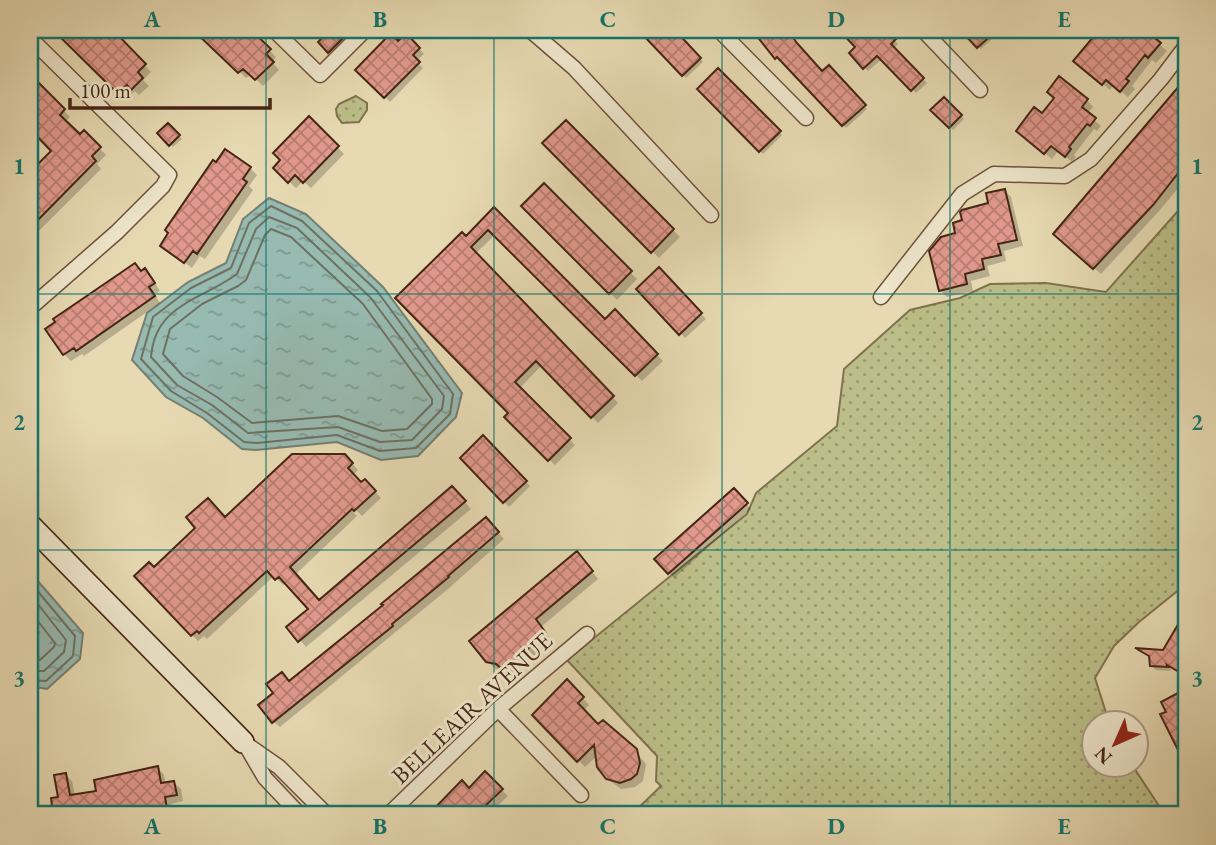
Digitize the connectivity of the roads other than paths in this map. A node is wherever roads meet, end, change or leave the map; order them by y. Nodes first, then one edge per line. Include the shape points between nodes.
1 (274, 30) edge
2 (365, 30) edge
3 (530, 30) edge
4 (719, 30) edge
5 (923, 30) edge
6 (30, 38) edge
7 (1186, 46) edge
8 (981, 90) dead end
9 (807, 118) dead end
10 (711, 215) dead end
11 (881, 297) dead end
12 (30, 307) edge
13 (30, 525) edge
14 (587, 634) dead end
15 (498, 709) junction
16 (243, 742) junction
17 (582, 795) dead end
18 (300, 815) edge
19 (327, 815) edge
20 (388, 815) edge

1 - 2 street via 320,75
3 - 10 street via 573,68
4 - 9 street
5 - 8 street
6 - 12 street via 169,175 117,232
7 - 11 street via 1091,159 1065,176 994,174 962,194
13 - 16 street
14 - 15 street, BELLEAIR AVENUE
15 - 17 street
15 - 20 street, BELLEAIR AVENUE
16 - 18 street via 265,778
16 - 19 street via 279,767

